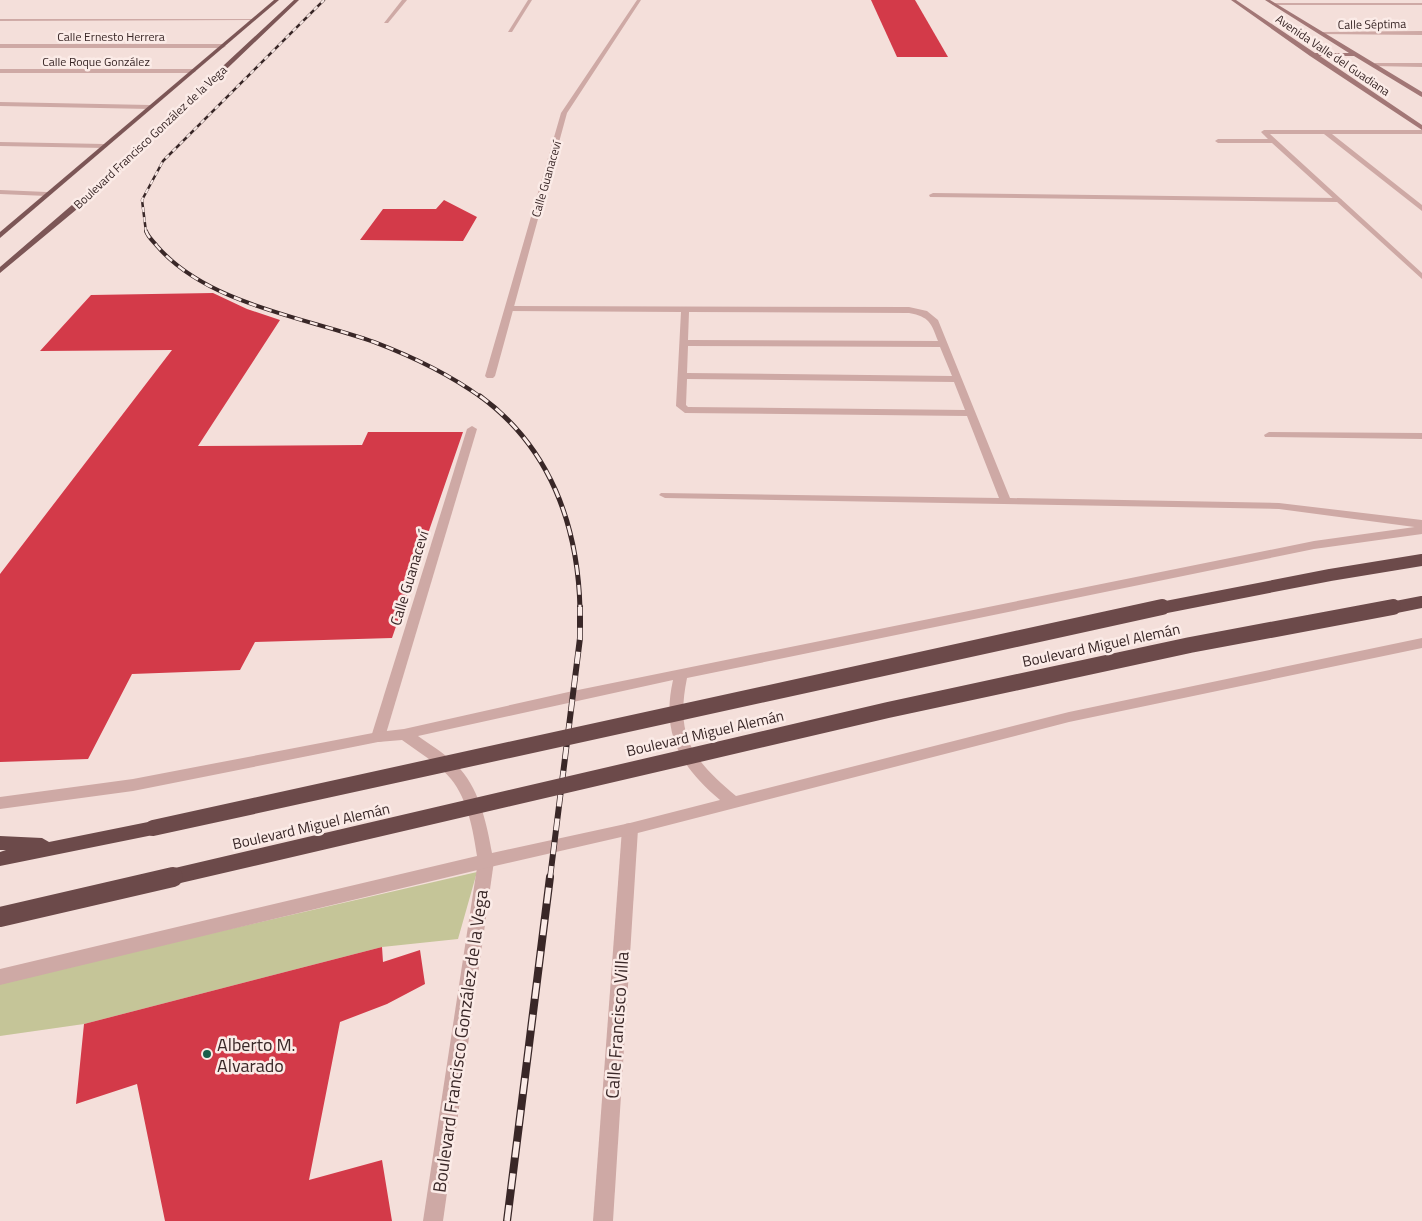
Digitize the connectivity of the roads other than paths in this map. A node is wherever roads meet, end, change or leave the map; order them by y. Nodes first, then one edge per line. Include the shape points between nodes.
1 (277, 0) edge
2 (298, 0) edge
3 (405, 0) edge
4 (530, 0) edge
5 (639, 0) edge
6 (1233, 0) edge
7 (1267, 0) edge
8 (1274, 4) junction
9 (1422, 4) edge
10 (0, 20) edge
11 (253, 20) junction
12 (386, 22) dead end
13 (510, 31) dead end
14 (1422, 33) edge
15 (1322, 34) junction
16 (0, 46) edge
17 (223, 46) junction
18 (1358, 54) junction
19 (1312, 55) junction
20 (1375, 65) junction
21 (1422, 66) edge
22 (0, 71) edge
23 (193, 71) junction
24 (1422, 95) edge
25 (0, 104) edge
26 (150, 107) junction
27 (1422, 128) edge
28 (1326, 132) junction
29 (1422, 132) edge
30 (1273, 140) junction
31 (1218, 141) dead end
32 (0, 144) edge
33 (104, 146) junction
34 (0, 192) edge
35 (47, 194) junction
36 (933, 195) dead end
37 (1338, 200) junction
38 (1422, 208) edge
39 (0, 236) edge
40 (0, 271) edge
41 (1422, 277) edge
42 (509, 309) junction
43 (685, 309) junction
44 (684, 343) junction
45 (943, 344) junction
46 (490, 376) dead end
47 (682, 376) junction
48 (958, 379) junction
49 (971, 413) junction
50 (472, 429) dead end
51 (1269, 434) dead end
52 (1422, 436) edge
53 (665, 496) dead end
54 (1006, 501) junction
55 (1422, 524) edge
56 (1422, 530) edge
57 (1422, 560) edge
58 (1422, 602) edge
59 (1422, 643) edge
60 (681, 674) junction
61 (404, 734) junction
62 (378, 737) junction
63 (733, 802) junction
64 (0, 803) edge
65 (630, 829) junction
66 (0, 843) edge
67 (60, 846) junction
68 (0, 859) edge
69 (486, 861) junction
70 (0, 917) edge
71 (0, 976) edge
72 (433, 1221) edge
73 (603, 1221) edge

1 - 11 main road, Boulevard Francisco González de la Vega
2 - 40 main road, Boulevard Francisco González de la Vega via 97,188
3 - 12 street
4 - 13 street
5 - 42 street, Calle Guanaceví via 564,114
6 - 19 main road, Avenida Valle del Guadiana
7 - 8 main road, Avenida Valle del Guadiana
8 - 9 street
8 - 15 main road, Avenida Valle del Guadiana
10 - 11 street
11 - 17 main road, Boulevard Francisco González de la Vega
14 - 15 street, Calle Séptima
15 - 18 main road, Avenida Valle del Guadiana
16 - 17 street, Calle Ernesto Herrera
17 - 23 main road, Boulevard Francisco González de la Vega
18 - 19 main road
18 - 20 main road, Avenida Valle del Guadiana
19 - 27 main road, Avenida Valle del Guadiana
20 - 21 street
20 - 24 main road, Avenida Valle del Guadiana
22 - 23 street, Calle Roque González
23 - 26 main road, Boulevard Francisco González de la Vega
25 - 26 street
26 - 33 main road, Boulevard Francisco González de la Vega
28 - 29 street
28 - 30 street via 1264,132
28 - 38 street
30 - 31 street
30 - 37 street
32 - 33 street
33 - 35 main road, Boulevard Francisco González de la Vega
34 - 35 street
35 - 39 main road, Boulevard Francisco González de la Vega
36 - 37 street
37 - 41 street
42 - 43 street
42 - 46 street, Calle Guanaceví
43 - 44 street
43 - 45 street via 909,310 924,313 934,320
44 - 45 street
44 - 47 street
45 - 48 street
47 - 48 street
47 - 49 street via 681,406 695,412
48 - 49 street
49 - 54 street
50 - 62 street, Calle Guanaceví
51 - 52 street
53 - 54 street
54 - 55 street via 1279,506
56 - 60 street via 1314,545
57 - 67 highway, Boulevard Miguel Alemán, bridge via 1159,608
58 - 70 highway, Boulevard Miguel Alemán, bridge via 1190,645 888,710
59 - 63 street via 1069,717
60 - 61 street
60 - 63 street via 675,709 681,743 700,775
61 - 62 street
61 - 69 street via 460,779 475,811
62 - 64 street via 133,785
63 - 65 street
65 - 69 street
65 - 73 street, Calle Francisco Villa
66 - 67 highway
67 - 68 highway, Boulevard Miguel Alemán
69 - 71 street
69 - 72 street, Boulevard Francisco González de la Vega

